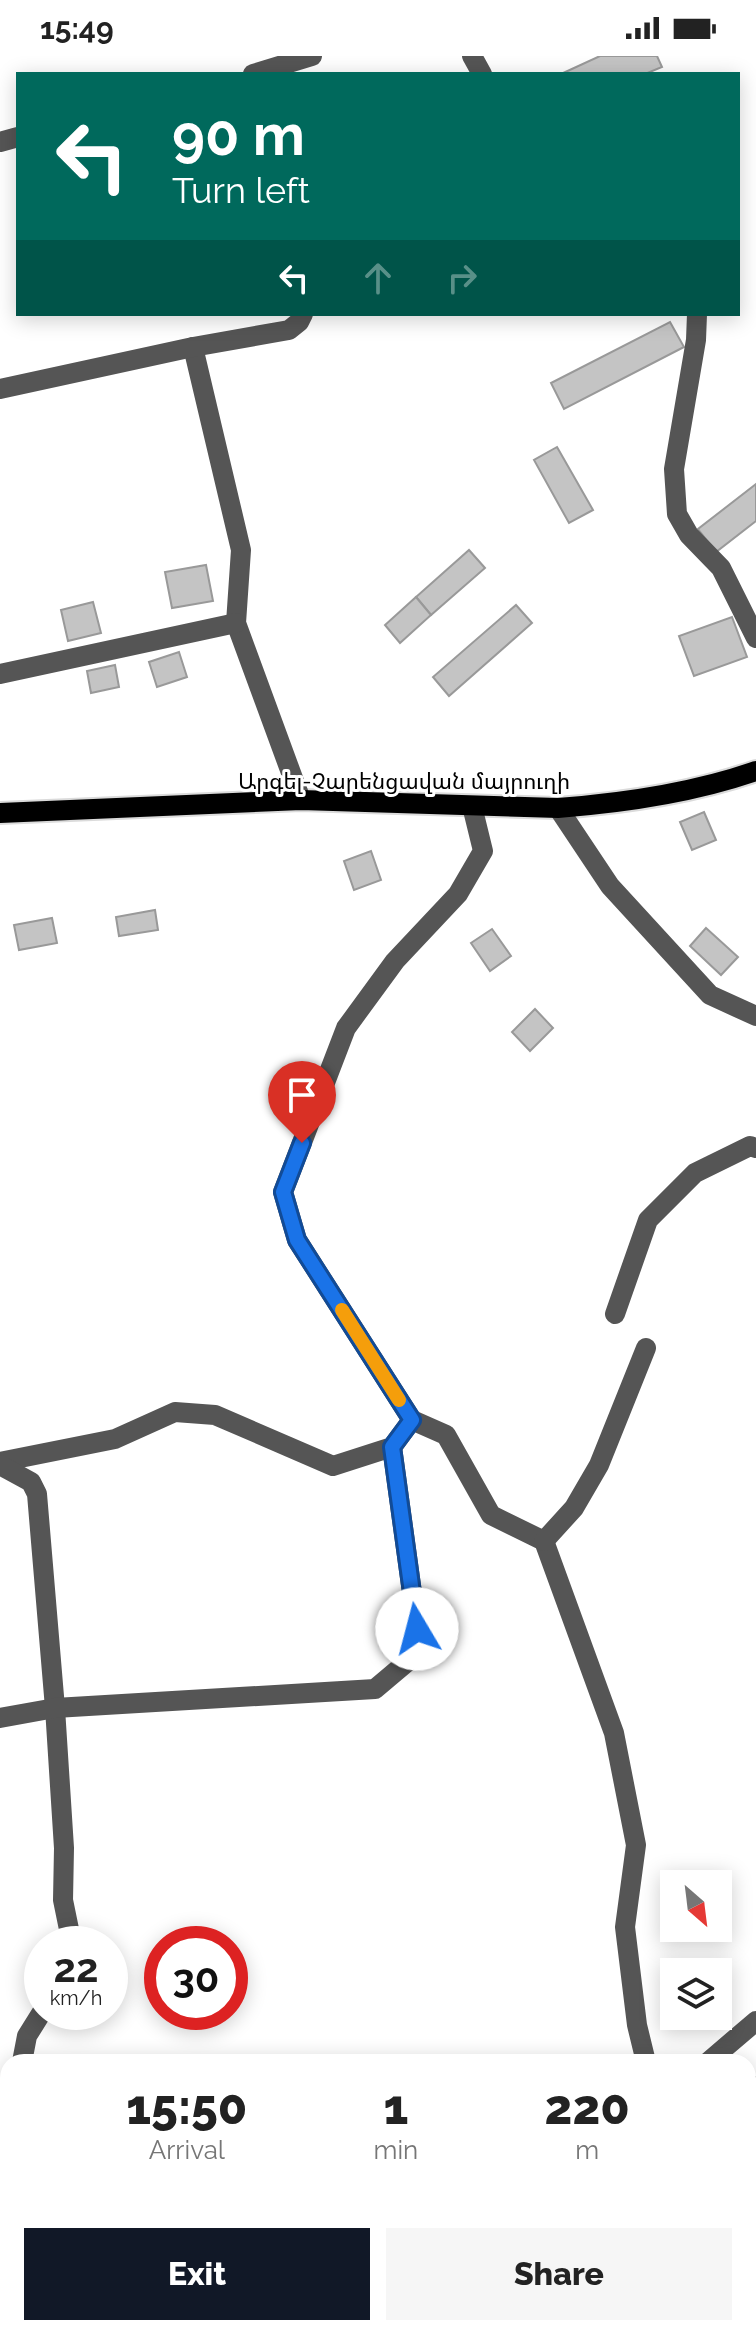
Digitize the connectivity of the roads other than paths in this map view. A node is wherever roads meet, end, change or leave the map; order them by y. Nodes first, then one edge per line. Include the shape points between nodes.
1 (312, 56) edge
2 (262, 72) edge
3 (302, 316) edge
4 (697, 316) edge
5 (193, 347) junction
6 (0, 389) edge
7 (236, 623) junction
8 (756, 638) edge
9 (0, 674) edge
10 (756, 771) edge
11 (301, 800) junction
12 (472, 806) junction
13 (558, 808) junction
14 (0, 813) edge
15 (756, 1016) edge
16 (756, 1148) edge
17 (615, 1314) dead end
18 (646, 1348) dead end
19 (412, 1420) junction
20 (392, 1447) junction
21 (0, 1463) edge
22 (544, 1541) junction
23 (55, 1708) junction
24 (0, 1718) edge
25 (68, 1926) edge
26 (756, 2021) edge
27 (31, 2030) edge
28 (24, 2054) edge
29 (644, 2054) edge
30 (717, 2054) edge

1 - 2 street
3 - 5 street via 289,330
4 - 8 street via 674,469 677,514 721,568
5 - 6 street
5 - 7 street via 241,550
7 - 9 street
7 - 11 street
10 - 13 main road, Արգել-Չարենցավան մայրուղի via 663,794
11 - 12 main road, Արգել-Չարենցավան մայրուղի
11 - 14 main road, Արգել-Չարենցավան մայրուղի
12 - 13 main road, Արգել-Չարենցավան մայրուղի
12 - 19 street via 483,851 458,894 395,961 346,1028 283,1192 297,1240
13 - 15 street via 610,886 710,995
16 - 17 street via 750,1146 695,1173 648,1220
18 - 22 street via 599,1465 574,1508
19 - 20 street
19 - 22 street via 446,1435 491,1515
20 - 21 street via 333,1466 215,1415 175,1412 115,1439
20 - 23 street via 417,1629 407,1662 375,1689
21 - 23 street via 31,1482 37,1494
22 - 29 street via 614,1733 636,1845 625,1927
23 - 24 street
23 - 25 street
26 - 30 street
27 - 28 street

